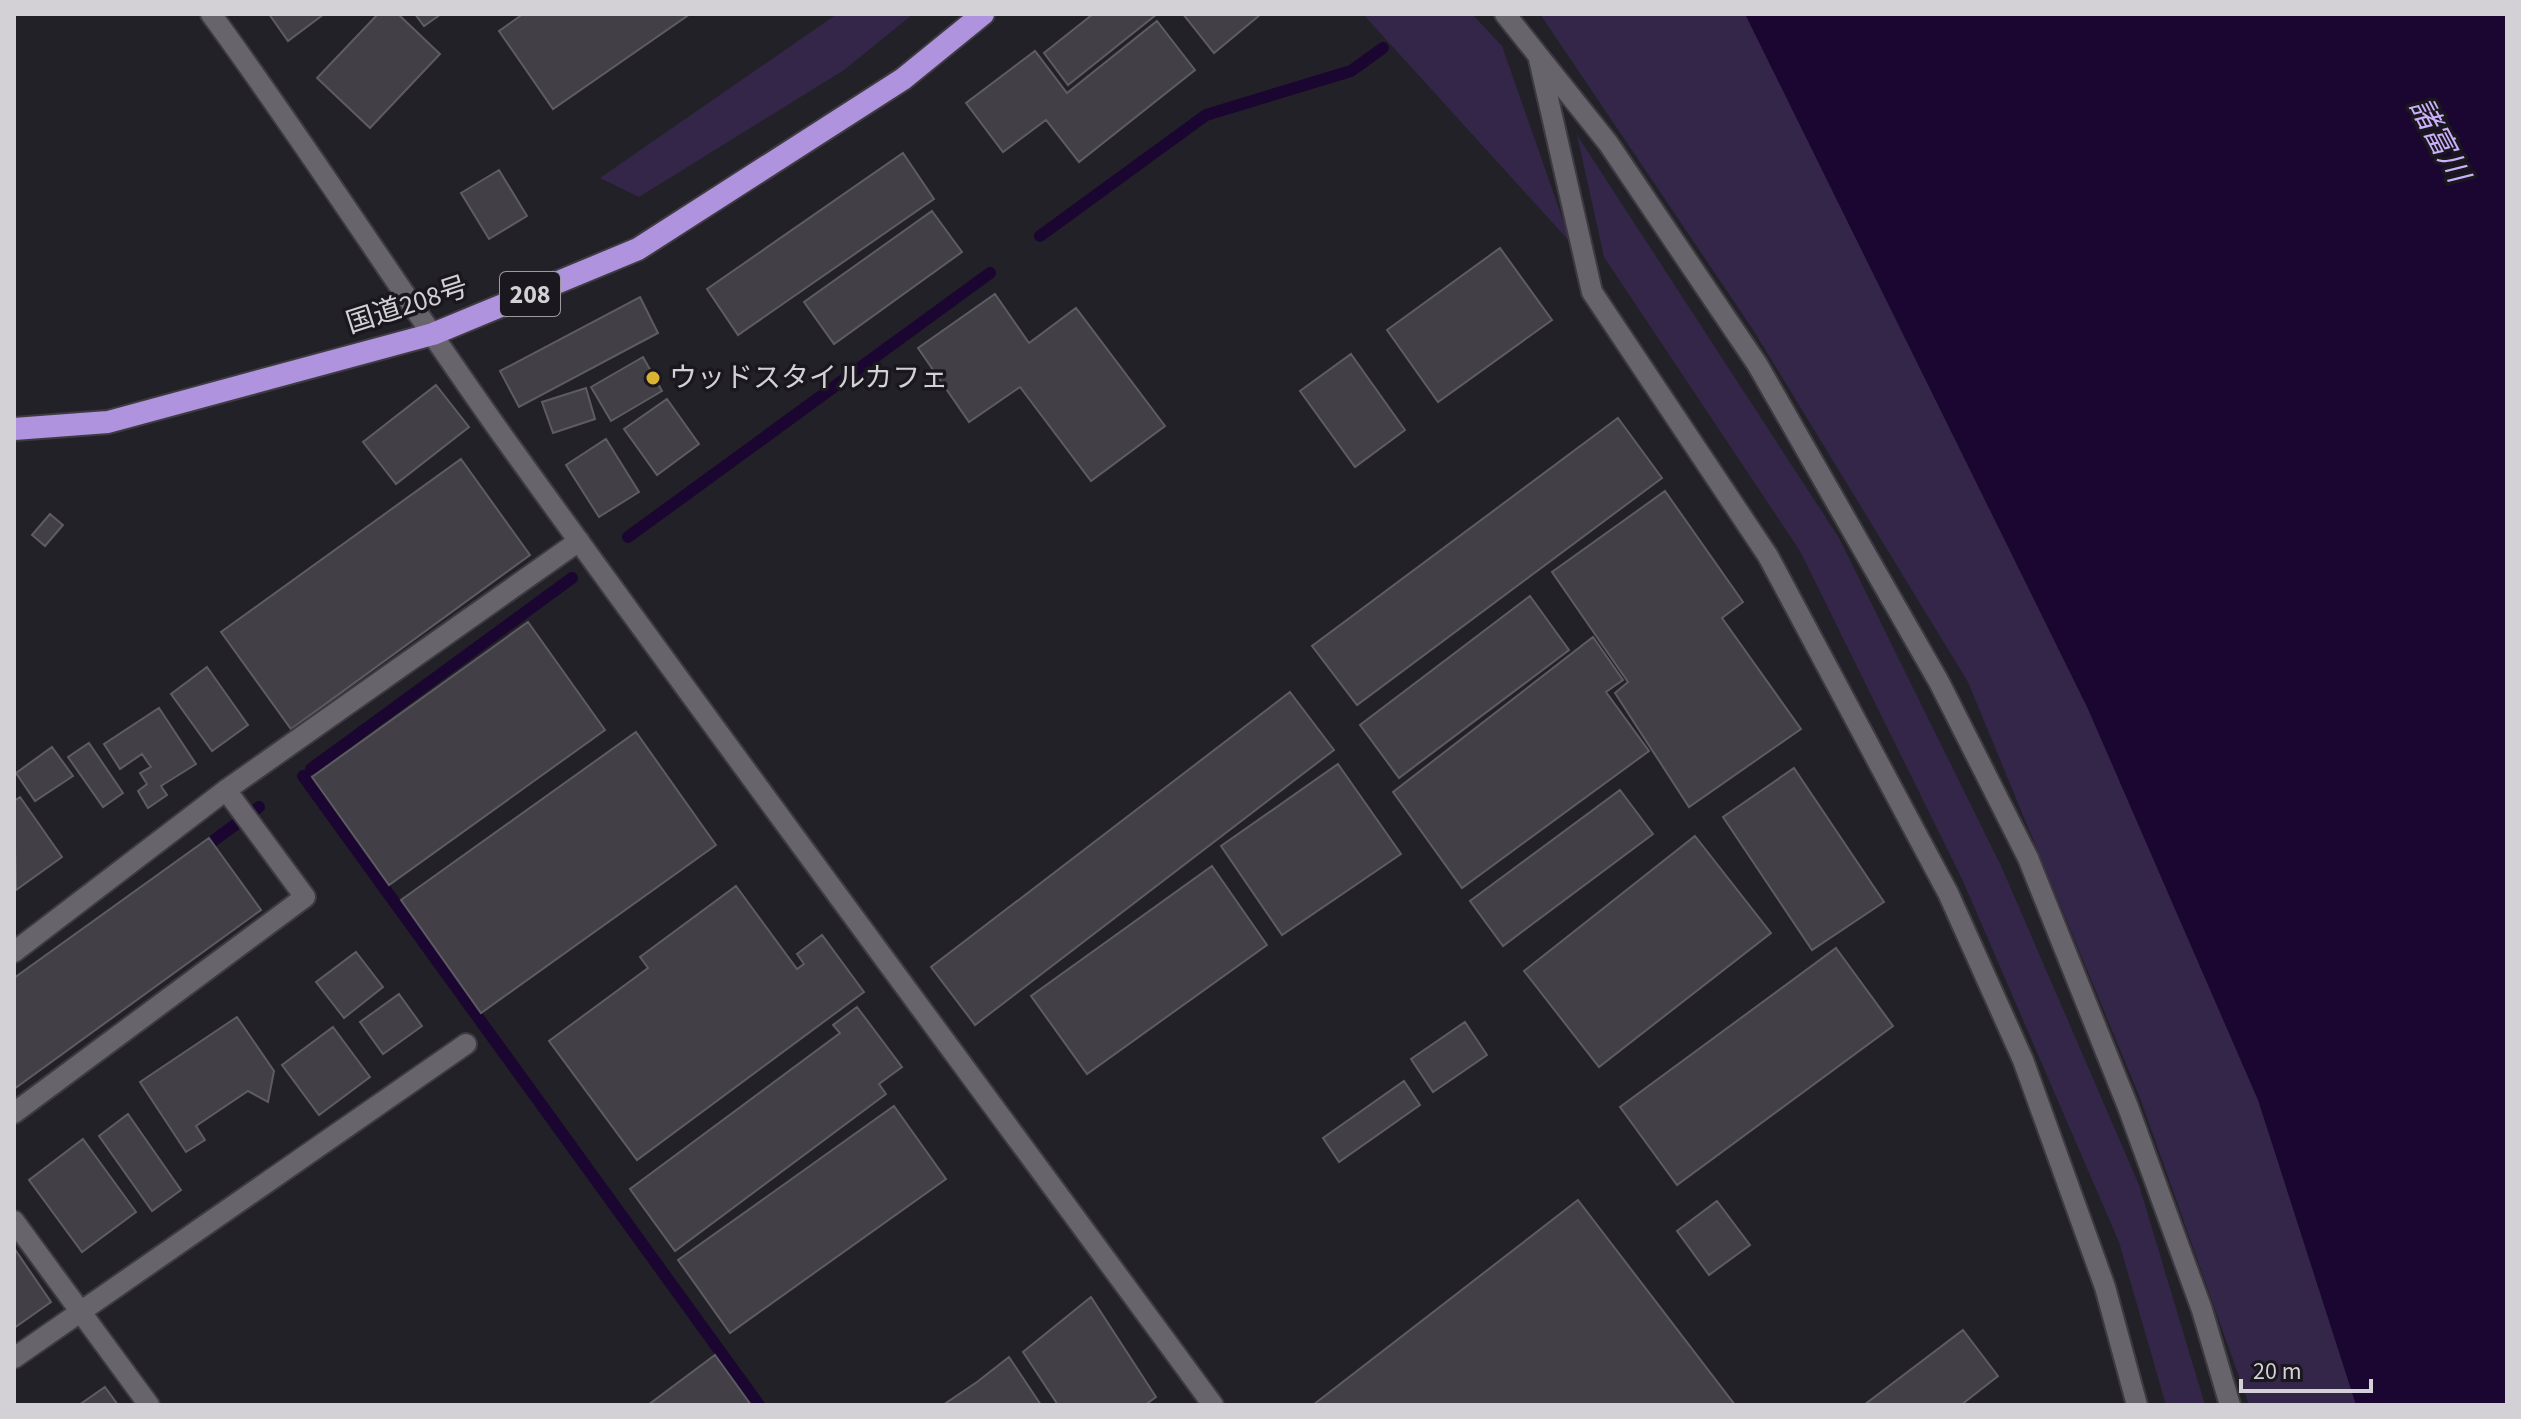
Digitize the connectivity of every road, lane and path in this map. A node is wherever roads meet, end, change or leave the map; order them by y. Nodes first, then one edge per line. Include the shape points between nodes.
1 (211, 14) edge
2 (983, 14) edge
3 (1505, 14) edge
4 (1537, 52) junction
5 (433, 334) junction
6 (14, 429) edge
7 (579, 541) junction
8 (226, 790) junction
9 (14, 952) edge
10 (466, 1044) dead end
11 (14, 1113) edge
12 (14, 1221) edge
13 (80, 1311) junction
14 (14, 1358) edge
15 (149, 1405) edge
16 (1213, 1405) edge
17 (2137, 1405) edge
18 (2230, 1405) edge

1 - 5 street
2 - 5 highway, 国道208号 / 208 via 903,79 638,249
3 - 4 street
4 - 17 street via 1592,292 1768,556 1948,893 2023,1060 2105,1287
4 - 18 street via 1608,143 1757,364 1939,682 2040,887 2128,1107 2202,1310
5 - 6 highway, 国道208号 / 208 via 108,422
5 - 7 street
7 - 8 street
7 - 16 street
8 - 9 street
8 - 11 street via 305,897
10 - 13 street
12 - 13 street
13 - 14 street
13 - 15 street

